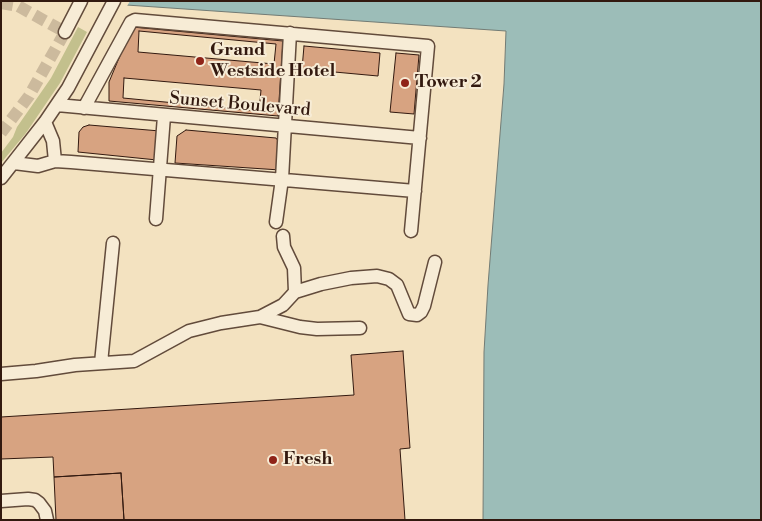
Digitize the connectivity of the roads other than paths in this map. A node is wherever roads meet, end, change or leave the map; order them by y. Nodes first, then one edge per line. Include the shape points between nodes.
1 (81, 1) edge
2 (114, 1) edge
3 (65, 32) dead end
4 (290, 33) junction
5 (57, 105) junction
6 (84, 108) junction
7 (164, 116) junction
8 (46, 122) junction
9 (284, 126) junction
10 (420, 138) junction
11 (56, 162) junction
12 (14, 163) junction
13 (160, 170) junction
14 (1, 178) edge
15 (282, 179) junction
16 (415, 191) junction
17 (156, 220) dead end
18 (276, 222) dead end
19 (411, 231) dead end
20 (283, 236) dead end
21 (113, 243) dead end
22 (435, 262) dead end
23 (295, 292) junction
24 (260, 318) junction
25 (360, 328) dead end
26 (101, 363) junction
27 (1, 374) edge
28 (1, 501) edge
29 (47, 520) edge

1 - 3 street
2 - 5 street
4 - 6 street via 135,20
4 - 9 street
4 - 10 street via 428,46
5 - 6 street, Sunset Boulevard
5 - 8 street
6 - 7 street, Sunset Boulevard
7 - 9 street, Sunset Boulevard
7 - 13 street
8 - 11 street
8 - 12 street
9 - 10 street, Sunset Boulevard
9 - 15 street
10 - 16 street
11 - 12 street via 38,166
11 - 13 street
12 - 14 street
13 - 15 street
13 - 17 street
15 - 16 street
15 - 18 street
16 - 19 street
20 - 23 street via 284,247 294,268
21 - 26 street
22 - 23 street via 422,312 417,315 406,310 397,286 377,276 321,284
23 - 24 street via 283,305
24 - 25 street via 317,329
24 - 26 street via 188,332 134,361
26 - 27 street
28 - 29 street via 35,500

